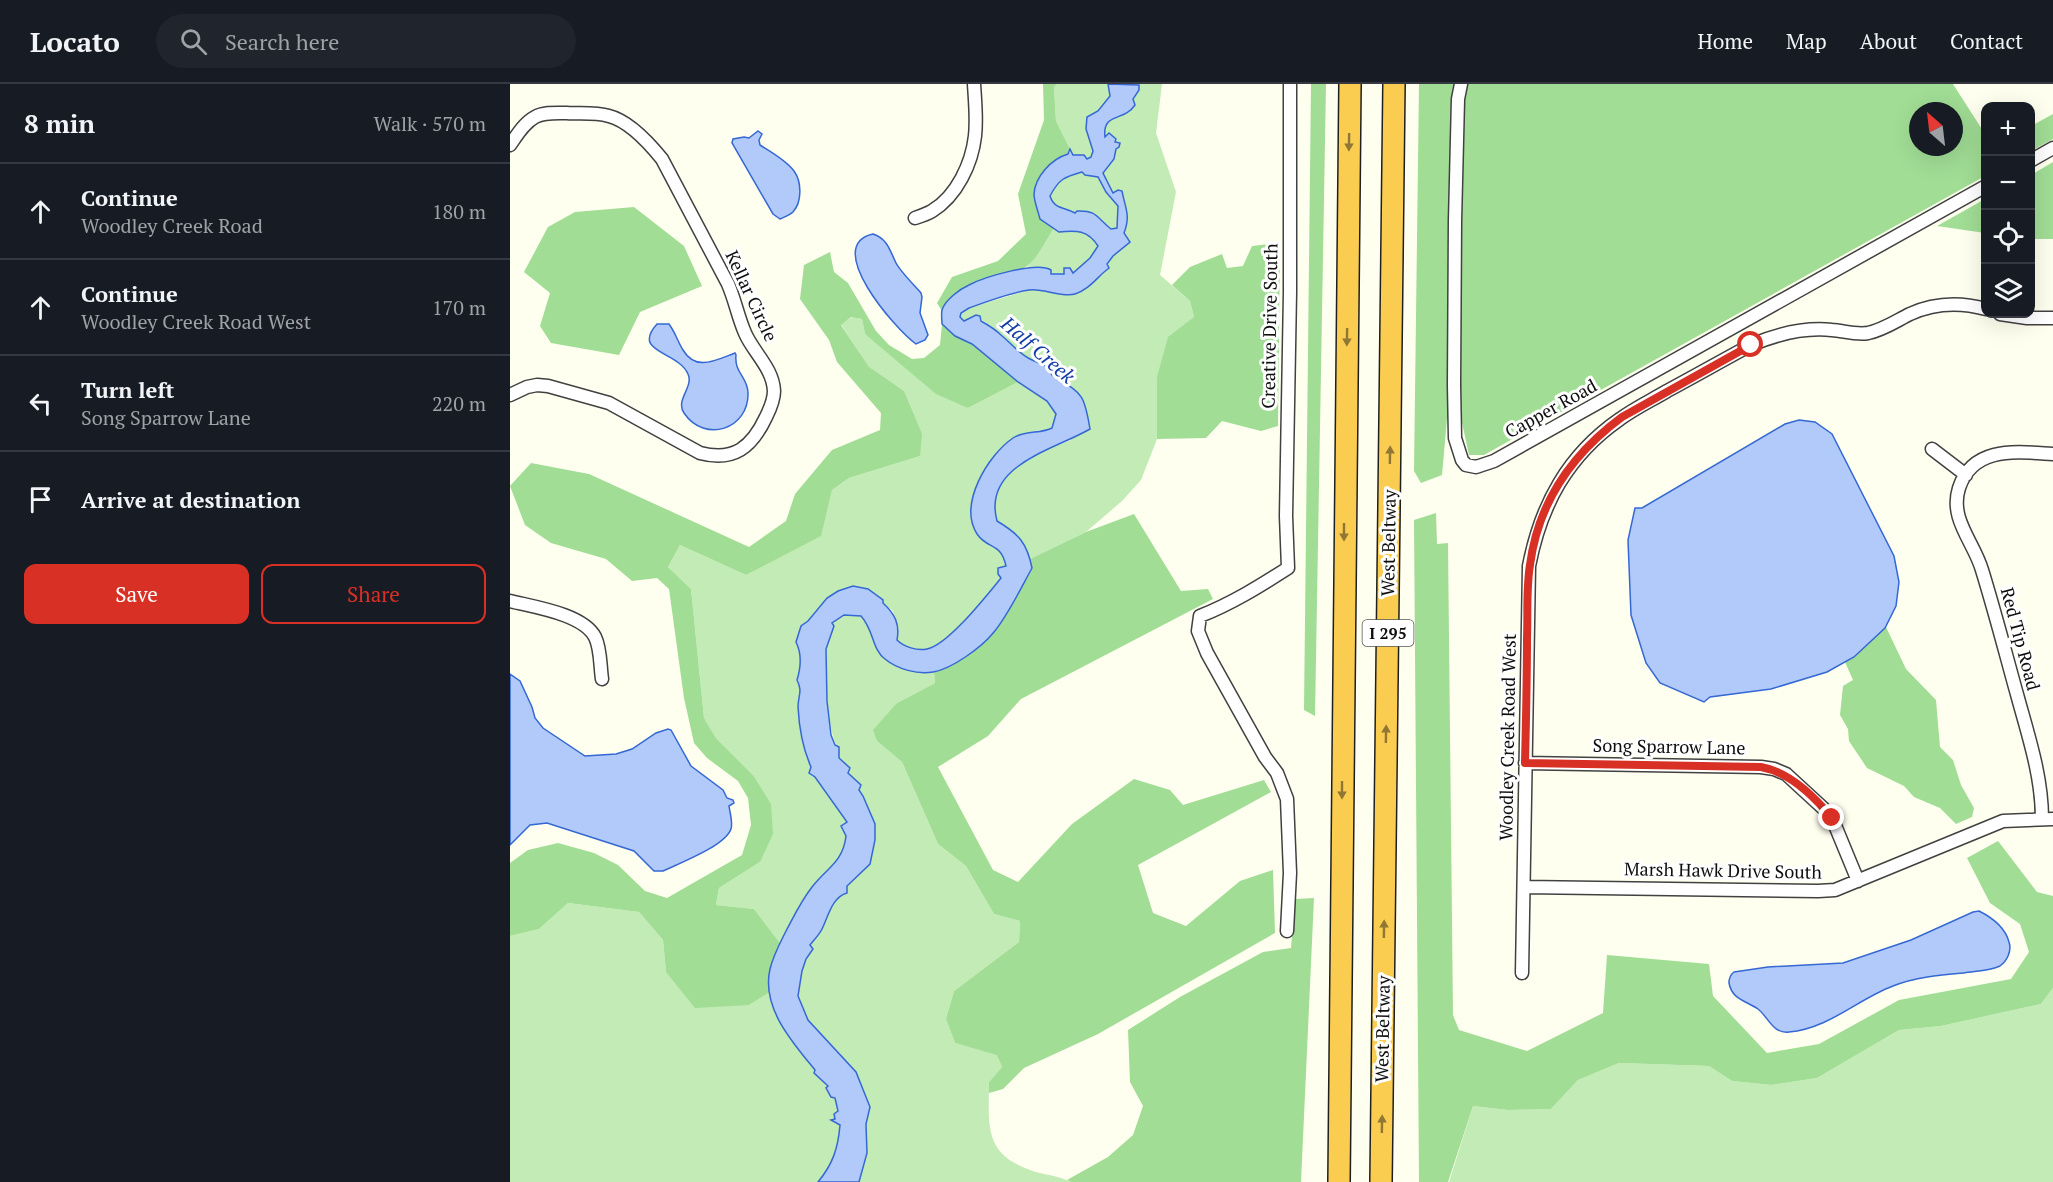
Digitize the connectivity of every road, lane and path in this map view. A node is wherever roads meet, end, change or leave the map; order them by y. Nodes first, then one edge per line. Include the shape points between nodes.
1 (974, 84) edge
2 (1290, 84) edge
3 (1350, 84) edge
4 (1395, 84) edge
5 (1461, 84) edge
6 (510, 145) edge
7 (2053, 148) edge
8 (2035, 158) edge
9 (1981, 189) edge
10 (915, 218) dead end
11 (1981, 308) edge
12 (2035, 318) edge
13 (2053, 318) edge
14 (510, 395) edge
15 (1932, 449) dead end
16 (2053, 454) edge
17 (1966, 475) junction
18 (510, 601) edge
19 (602, 679) dead end
20 (1525, 763) junction
21 (2048, 819) edge
22 (1858, 881) junction
23 (1524, 887) junction
24 (1287, 931) dead end
25 (1522, 973) dead end
26 (1339, 1182) edge
27 (1381, 1182) edge

1 - 10 street via 975,137 962,178 940,206
2 - 24 street, Creative Drive South via 1288,568 1200,616 1198,631 1277,773 1287,799
3 -> 26 highway, I 295
27 -> 4 highway, West Beltway / I 295
5 - 9 street, Capper Road via 1454,386 1455,438 1466,465 1476,467 1494,461
6 - 14 street, Kellar Circle via 525,124 546,113 610,116 651,146 662,159 728,284 740,322 771,377 774,390 772,404 751,443 736,452 712,457 609,402 537,385
7 - 8 street
11 - 20 street, Woodley Creek Road West via 1959,304 1926,308 1865,333 1789,332 1751,345 1604,431 1572,463 1546,505 1529,566
12 - 13 street
15 - 17 street
16 - 17 street via 1995,454
17 - 21 street, Red Tip Road via 1959,489 1957,514 1985,578
18 - 19 street via 581,622 597,645
20 - 22 street, Song Sparrow Lane via 1774,769 1786,774 1832,818
20 - 23 street, Woodley Creek Road West
21 - 22 street, Marsh Hawk Drive South via 2010,820 1989,826
22 - 23 street, Marsh Hawk Drive South via 1835,890 1818,891
23 - 25 street, Woodley Creek Road West

